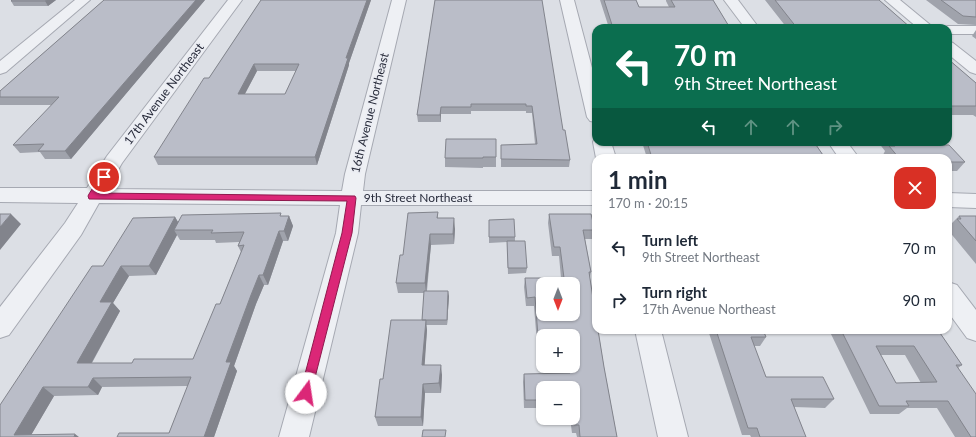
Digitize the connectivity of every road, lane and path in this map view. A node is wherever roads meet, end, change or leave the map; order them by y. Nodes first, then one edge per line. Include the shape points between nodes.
1 (83, 0) edge
2 (235, 0) edge
3 (399, 0) edge
4 (568, 0) edge
5 (731, 0) edge
6 (892, 0) edge
7 (749, 24) edge
8 (922, 24) edge
9 (952, 30) edge
10 (976, 30) edge
11 (952, 49) edge
12 (0, 69) edge
13 (976, 70) edge
14 (592, 99) edge
15 (0, 195) edge
16 (92, 196) junction
17 (352, 198) junction
18 (592, 198) edge
19 (952, 200) edge
20 (976, 201) edge
21 (952, 297) edge
22 (0, 327) edge
23 (976, 330) edge
24 (649, 334) edge
25 (294, 437) edge
26 (673, 437) edge

1 - 12 street
2 - 16 street, 17th Avenue Northeast via 114,160
3 - 17 street, 16th Avenue Northeast via 354,174
4 - 14 street
5 - 7 street
6 - 8 street
9 - 10 street
11 - 13 street
15 - 16 street, 9th Street Northeast
16 - 17 street, 9th Street Northeast
16 - 22 street, 17th Avenue Northeast via 73,228
17 - 18 street, 9th Street Northeast
17 - 25 street, 16th Avenue Northeast via 347,233
19 - 20 street
21 - 23 street
24 - 26 street

